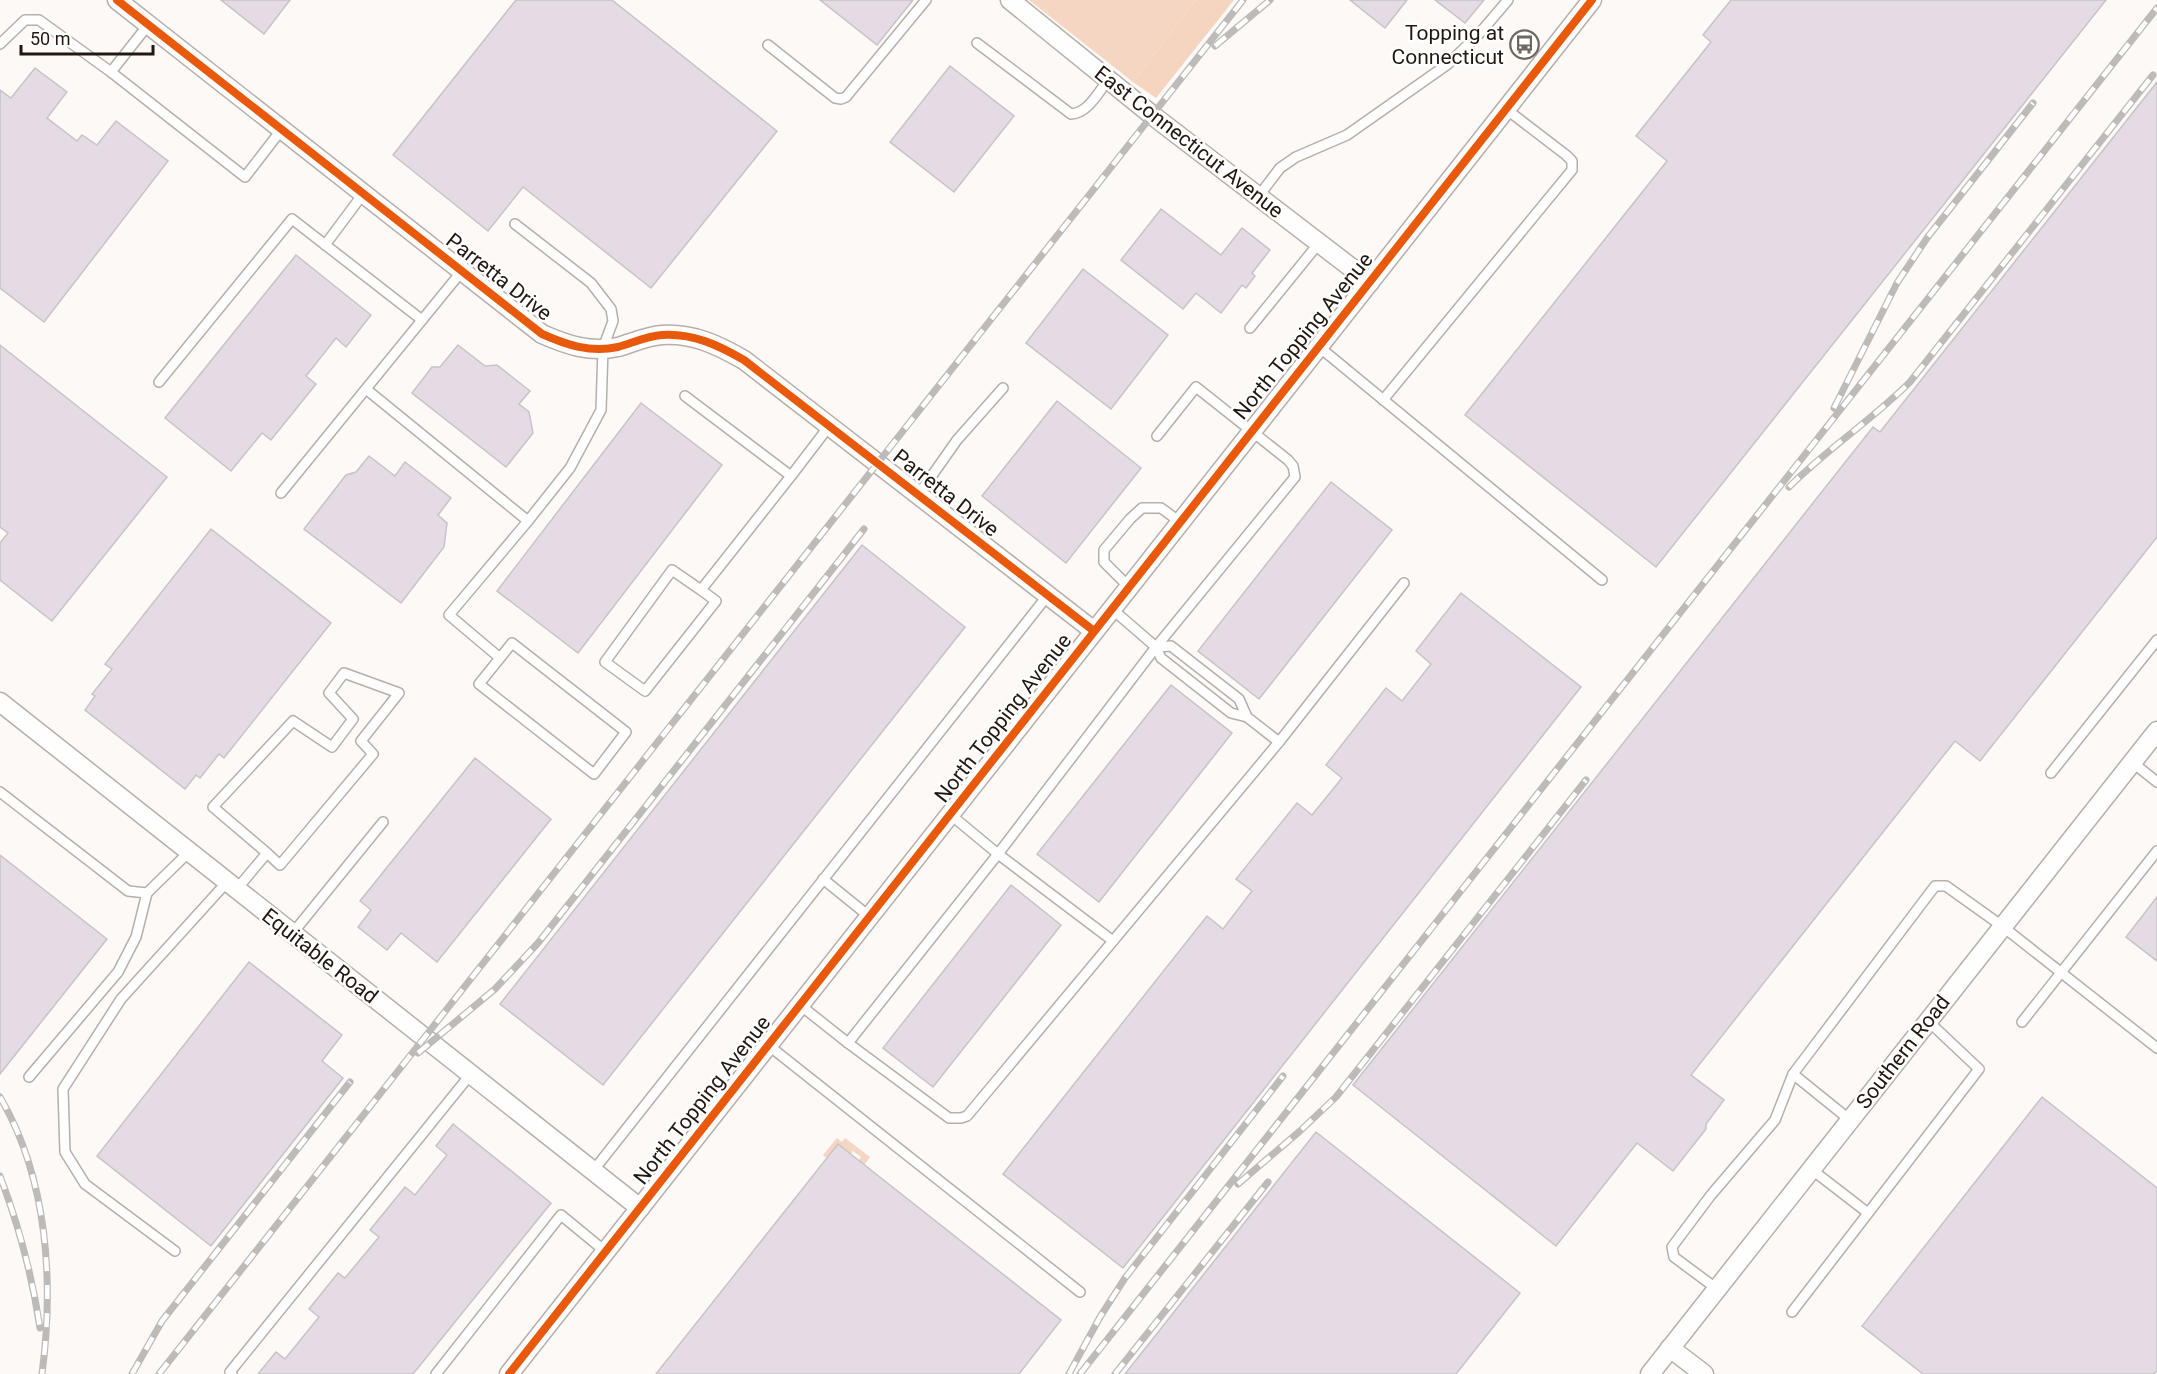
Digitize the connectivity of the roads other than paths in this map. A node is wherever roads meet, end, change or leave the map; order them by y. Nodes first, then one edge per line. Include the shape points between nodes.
1 (117, 0) edge
2 (926, 0) edge
3 (1010, 0) edge
4 (1508, 0) edge
5 (1592, 0) edge
6 (148, 25) junction
7 (977, 43) dead end
8 (0, 44) edge
9 (768, 45) dead end
10 (111, 72) junction
11 (1108, 80) junction
12 (1506, 109) junction
13 (282, 129) junction
14 (363, 194) junction
15 (1258, 197) junction
16 (515, 224) dead end
17 (1319, 243) junction
18 (325, 245) junction
19 (462, 271) junction
20 (1370, 282) junction
21 (422, 320) junction
22 (1250, 328) dead end
23 (1318, 346) junction
24 (603, 348) junction
25 (159, 382) dead end
26 (1003, 388) dead end
27 (366, 389) junction
28 (684, 396) dead end
29 (1383, 400) junction
30 (830, 425) junction
31 (1250, 431) junction
32 (1157, 436) dead end
33 (791, 476) junction
34 (281, 493) dead end
35 (919, 494) junction
36 (528, 521) junction
37 (1180, 522) junction
38 (1602, 580) dead end
39 (1404, 583) dead end
40 (1129, 587) junction
41 (701, 590) junction
42 (1048, 595) junction
43 (1112, 609) junction
44 (1094, 631) junction
45 (2157, 640) edge
46 (1156, 647) junction
47 (500, 658) junction
48 (0, 702) edge
49 (1247, 717) junction
50 (2157, 730) edge
51 (1279, 742) junction
52 (2132, 762) junction
53 (2051, 774) dead end
54 (2157, 782) edge
55 (0, 792) edge
56 (951, 814) junction
57 (383, 822) dead end
58 (2157, 851) edge
59 (189, 852) junction
60 (267, 853) junction
61 (998, 854) junction
62 (823, 879) junction
63 (232, 886) junction
64 (147, 893) junction
65 (870, 917) junction
66 (2002, 927) junction
67 (292, 934) junction
68 (1113, 941) junction
69 (2061, 973) junction
70 (800, 1005) junction
71 (1928, 1021) junction
72 (2022, 1022) dead end
73 (848, 1043) junction
74 (768, 1045) junction
75 (2157, 1048) edge
76 (1793, 1074) junction
77 (471, 1075) junction
78 (29, 1077) dead end
79 (1850, 1120) junction
80 (1811, 1168) junction
81 (593, 1171) junction
82 (640, 1208) junction
83 (1868, 1213) junction
84 (175, 1251) dead end
85 (606, 1252) junction
86 (1717, 1289) junction
87 (1080, 1292) dead end
88 (1792, 1312) dead end
89 (1670, 1348) junction
90 (232, 1374) edge
91 (436, 1374) edge
92 (509, 1374) edge
93 (1650, 1374) edge
94 (1704, 1374) edge

1 - 6 street, Parretta Drive
2 - 9 lane via 841,99
3 - 11 street, East Connecticut Avenue
4 - 15 lane via 1448,64 1347,135 1280,168
5 - 12 street, North Topping Avenue
6 - 10 lane
6 - 13 street, Parretta Drive
7 - 11 lane via 1071,114 1085,110
8 - 10 lane via 26,20 39,20
10 - 13 lane via 245,177
11 - 15 street, East Connecticut Avenue
12 - 20 street, North Topping Avenue
12 - 29 lane via 1566,155 1572,161 1572,170
13 - 14 street, Parretta Drive
14 - 18 lane
14 - 19 street, Parretta Drive
15 - 17 street, East Connecticut Avenue
16 - 24 lane via 591,283 611,309 613,321
17 - 20 street, East Connecticut Avenue
17 - 22 lane
18 - 21 lane
18 - 25 lane via 292,219
19 - 21 lane
19 - 24 street, Parretta Drive via 542,334 567,345
20 - 23 street, North Topping Avenue
21 - 27 lane
23 - 29 lane
23 - 31 street, North Topping Avenue
24 - 30 street, Parretta Drive via 661,335 713,343 744,360
24 - 36 lane via 601,410 570,468
26 - 35 lane via 957,440
27 - 34 lane
27 - 36 lane
28 - 33 lane
29 - 38 lane
30 - 33 lane
30 - 35 street, Parretta Drive
31 - 32 lane via 1196,387
31 - 37 street, North Topping Avenue
31 - 46 lane via 1288,460 1295,477
33 - 41 lane
35 - 42 street, Parretta Drive
36 - 47 lane via 449,615
37 - 40 street, North Topping Avenue
37 - 40 lane via 1161,508 1142,508 1104,550 1104,562
39 - 51 lane
40 - 43 street, North Topping Avenue
41 - 41 lane via 672,570 605,662 645,691 716,602
42 - 44 street, Parretta Drive
42 - 62 lane
43 - 44 street, North Topping Avenue
43 - 46 lane
44 - 56 street, North Topping Avenue
45 - 53 lane
46 - 49 lane via 1161,658 1231,713
46 - 49 lane via 1171,646 1239,699
46 - 61 lane
47 - 47 lane via 512,643 626,732 594,774 480,684
48 - 59 street, Equitable Road
49 - 51 lane
50 - 52 street, Southern Road
51 - 68 lane
52 - 54 lane
52 - 66 street, Southern Road
55 - 64 lane via 128,891
56 - 61 lane
56 - 65 street, North Topping Avenue
57 - 67 lane
58 - 69 lane
59 - 63 street, Equitable Road
59 - 64 lane
60 - 60 lane via 280,865 373,754 361,741 399,693 344,673 329,693 353,719 332,747 293,721 213,807
60 - 63 lane
61 - 68 lane
61 - 73 lane
62 - 65 lane
62 - 81 lane
63 - 67 street, Equitable Road
63 - 84 lane via 121,999 63,1089 64,1152 85,1184
64 - 78 lane via 136,937 118,972
65 - 70 street, North Topping Avenue
66 - 69 lane
66 - 71 street, Southern Road
66 - 76 lane via 1946,886 1935,886
67 - 77 street, Equitable Road
68 - 73 lane via 967,1116 950,1118
69 - 72 lane
69 - 75 lane
70 - 73 lane
70 - 74 street, North Topping Avenue
71 - 79 street, Southern Road
71 - 83 lane via 1979,1070
74 - 82 street, North Topping Avenue
74 - 87 lane
76 - 79 lane
76 - 86 lane via 1775,1120 1672,1247 1674,1257
77 - 81 street, Equitable Road
77 - 90 lane
79 - 80 street, Southern Road
80 - 83 lane
80 - 86 street, Southern Road
81 - 82 street, Equitable Road
82 - 85 street, North Topping Avenue
83 - 88 lane
85 - 91 lane via 561,1215
85 - 92 street, North Topping Avenue
86 - 89 street, Southern Road
89 - 93 street, Southern Road
89 - 94 street

